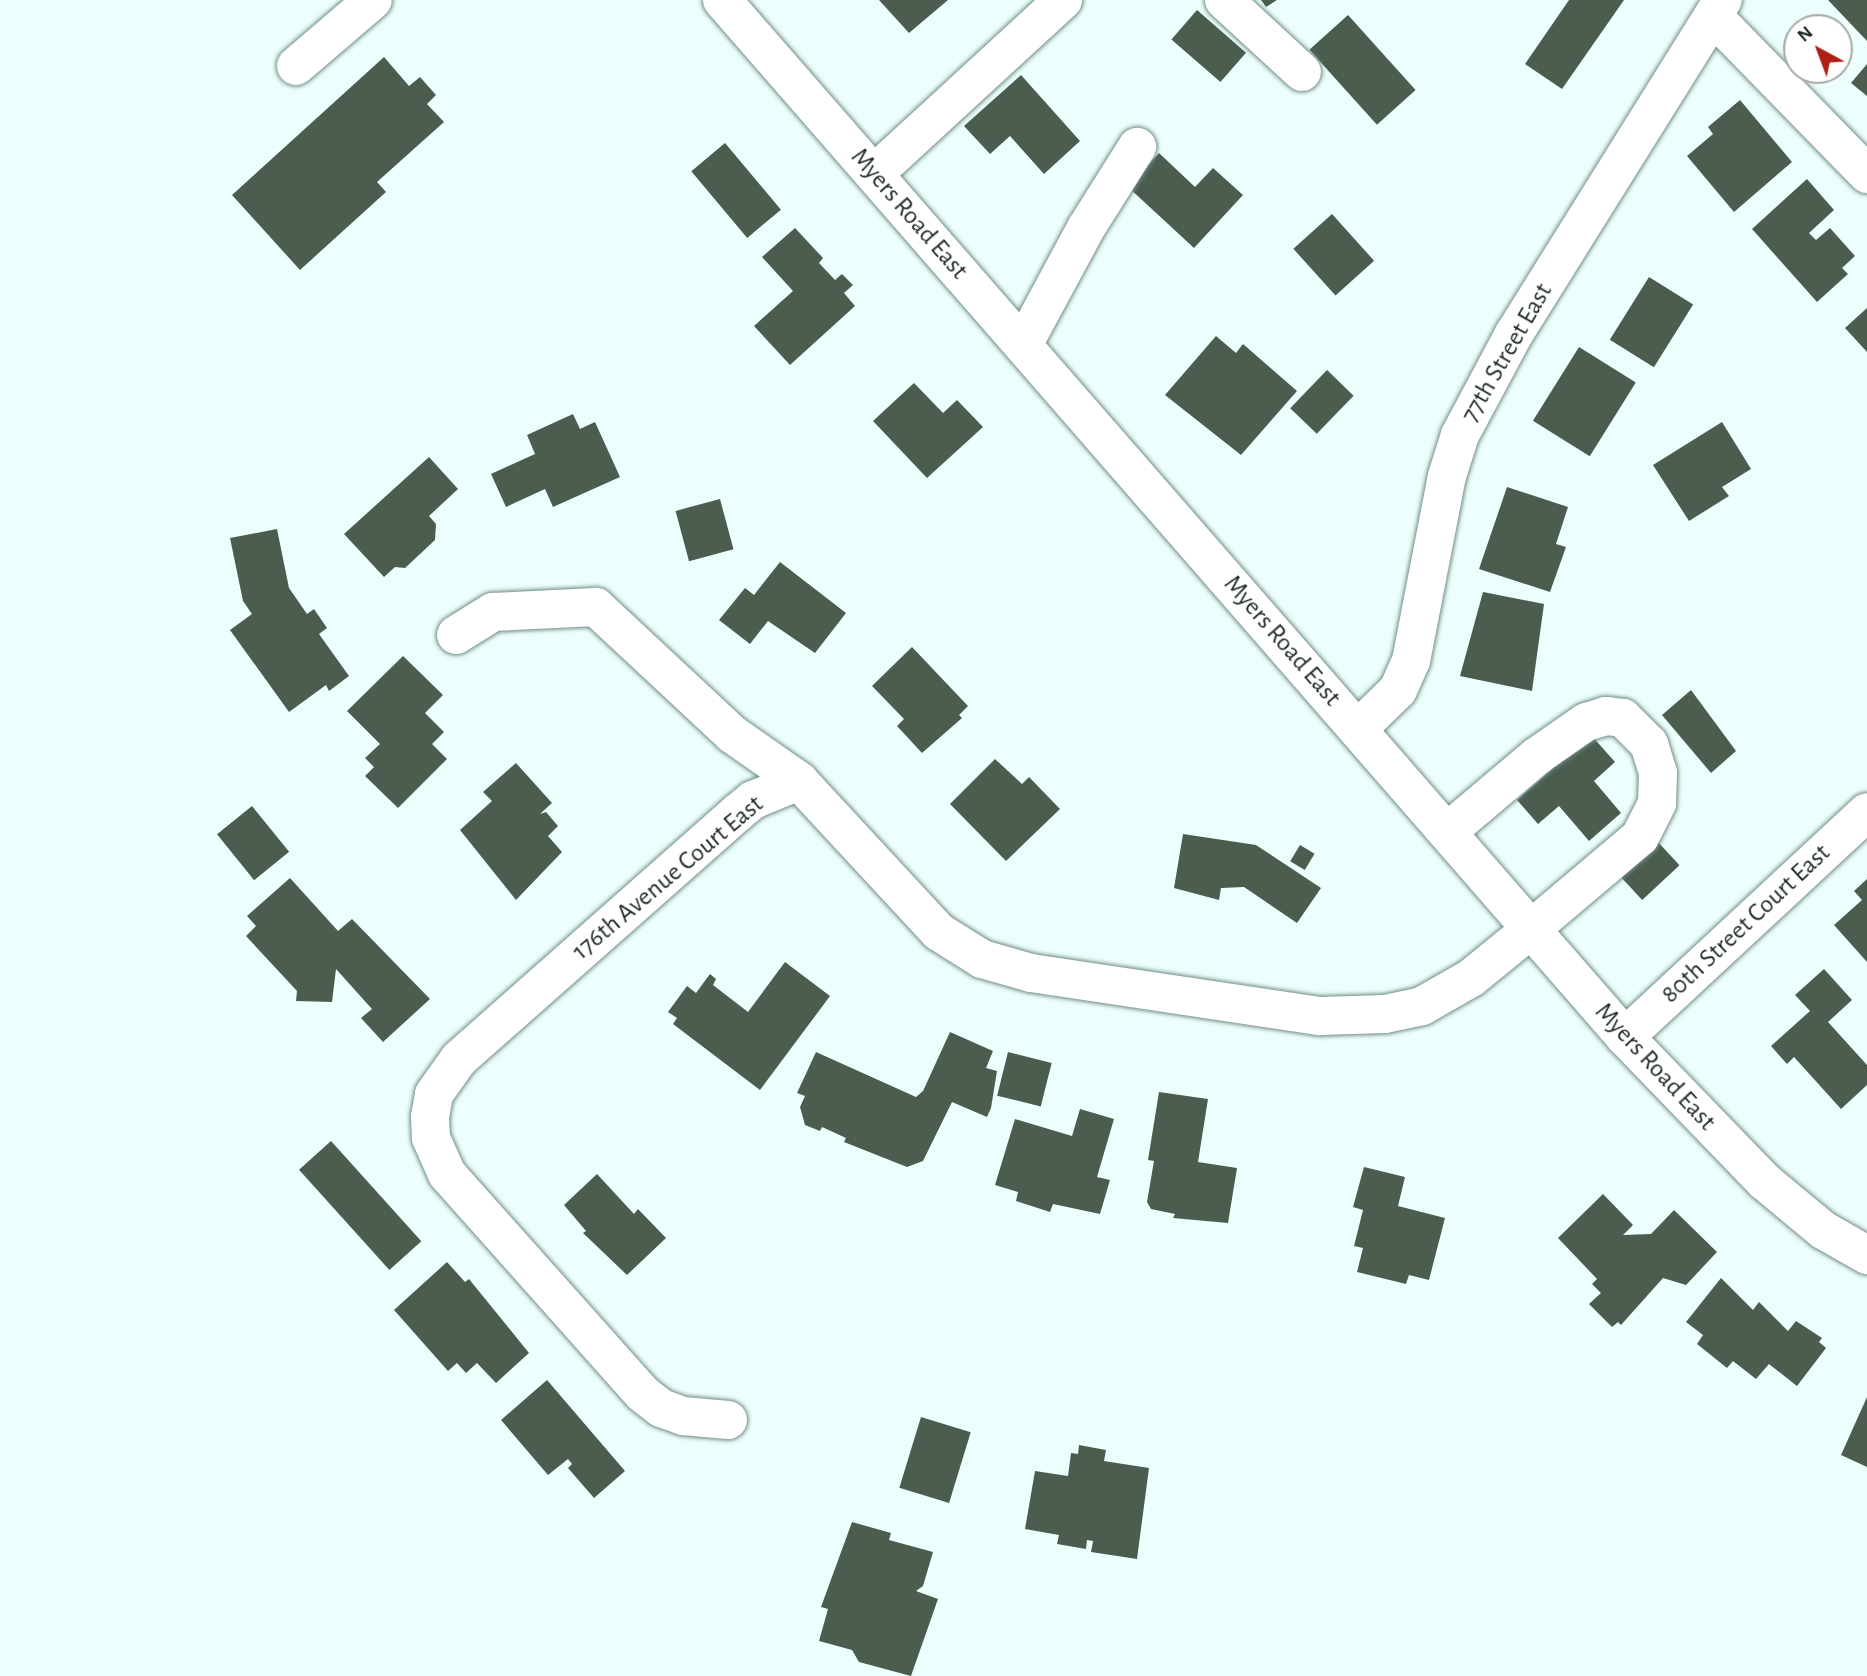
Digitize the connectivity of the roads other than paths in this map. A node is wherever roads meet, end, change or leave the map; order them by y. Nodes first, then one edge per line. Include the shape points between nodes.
1 (373, 0) edge
2 (722, 0) edge
3 (1063, 0) edge
4 (1224, 0) edge
5 (1718, 8) edge
6 (296, 66) dead end
7 (1302, 72) dead end
8 (1137, 147) dead end
9 (874, 174) junction
10 (1867, 174) edge
11 (1023, 345) junction
12 (456, 635) dead end
13 (1358, 729) junction
14 (799, 781) junction
15 (1867, 812) edge
16 (1447, 832) junction
17 (1530, 930) junction
18 (1625, 1037) junction
19 (1867, 1255) edge
20 (728, 1420) dead end

1 - 6 street
2 - 9 street, Myers Road East
3 - 9 street
4 - 7 street
5 - 10 street
5 - 13 street, 77th Street East via 1514,334 1460,435 1447,476 1411,661 1398,690
8 - 11 street via 1086,228
9 - 11 street, Myers Road East
11 - 13 street, Myers Road East
12 - 14 street via 493,612 596,607 732,734
13 - 16 street, Myers Road East
14 - 17 street via 954,944 982,959 1031,973 1320,1016 1385,1014 1443,997
14 - 20 street, 176th Avenue Court East via 753,800 737,813 459,1059 434,1094 430,1117 431,1138 447,1174 642,1393 661,1408 683,1416
15 - 18 street, 80th Street Court East
16 - 17 street, Myers Road East
16 - 17 street via 1586,722 1606,716 1634,725 1650,744 1658,773 1657,803 1640,837
17 - 18 street, Myers Road East
18 - 19 street, Myers Road East via 1764,1181 1823,1230

